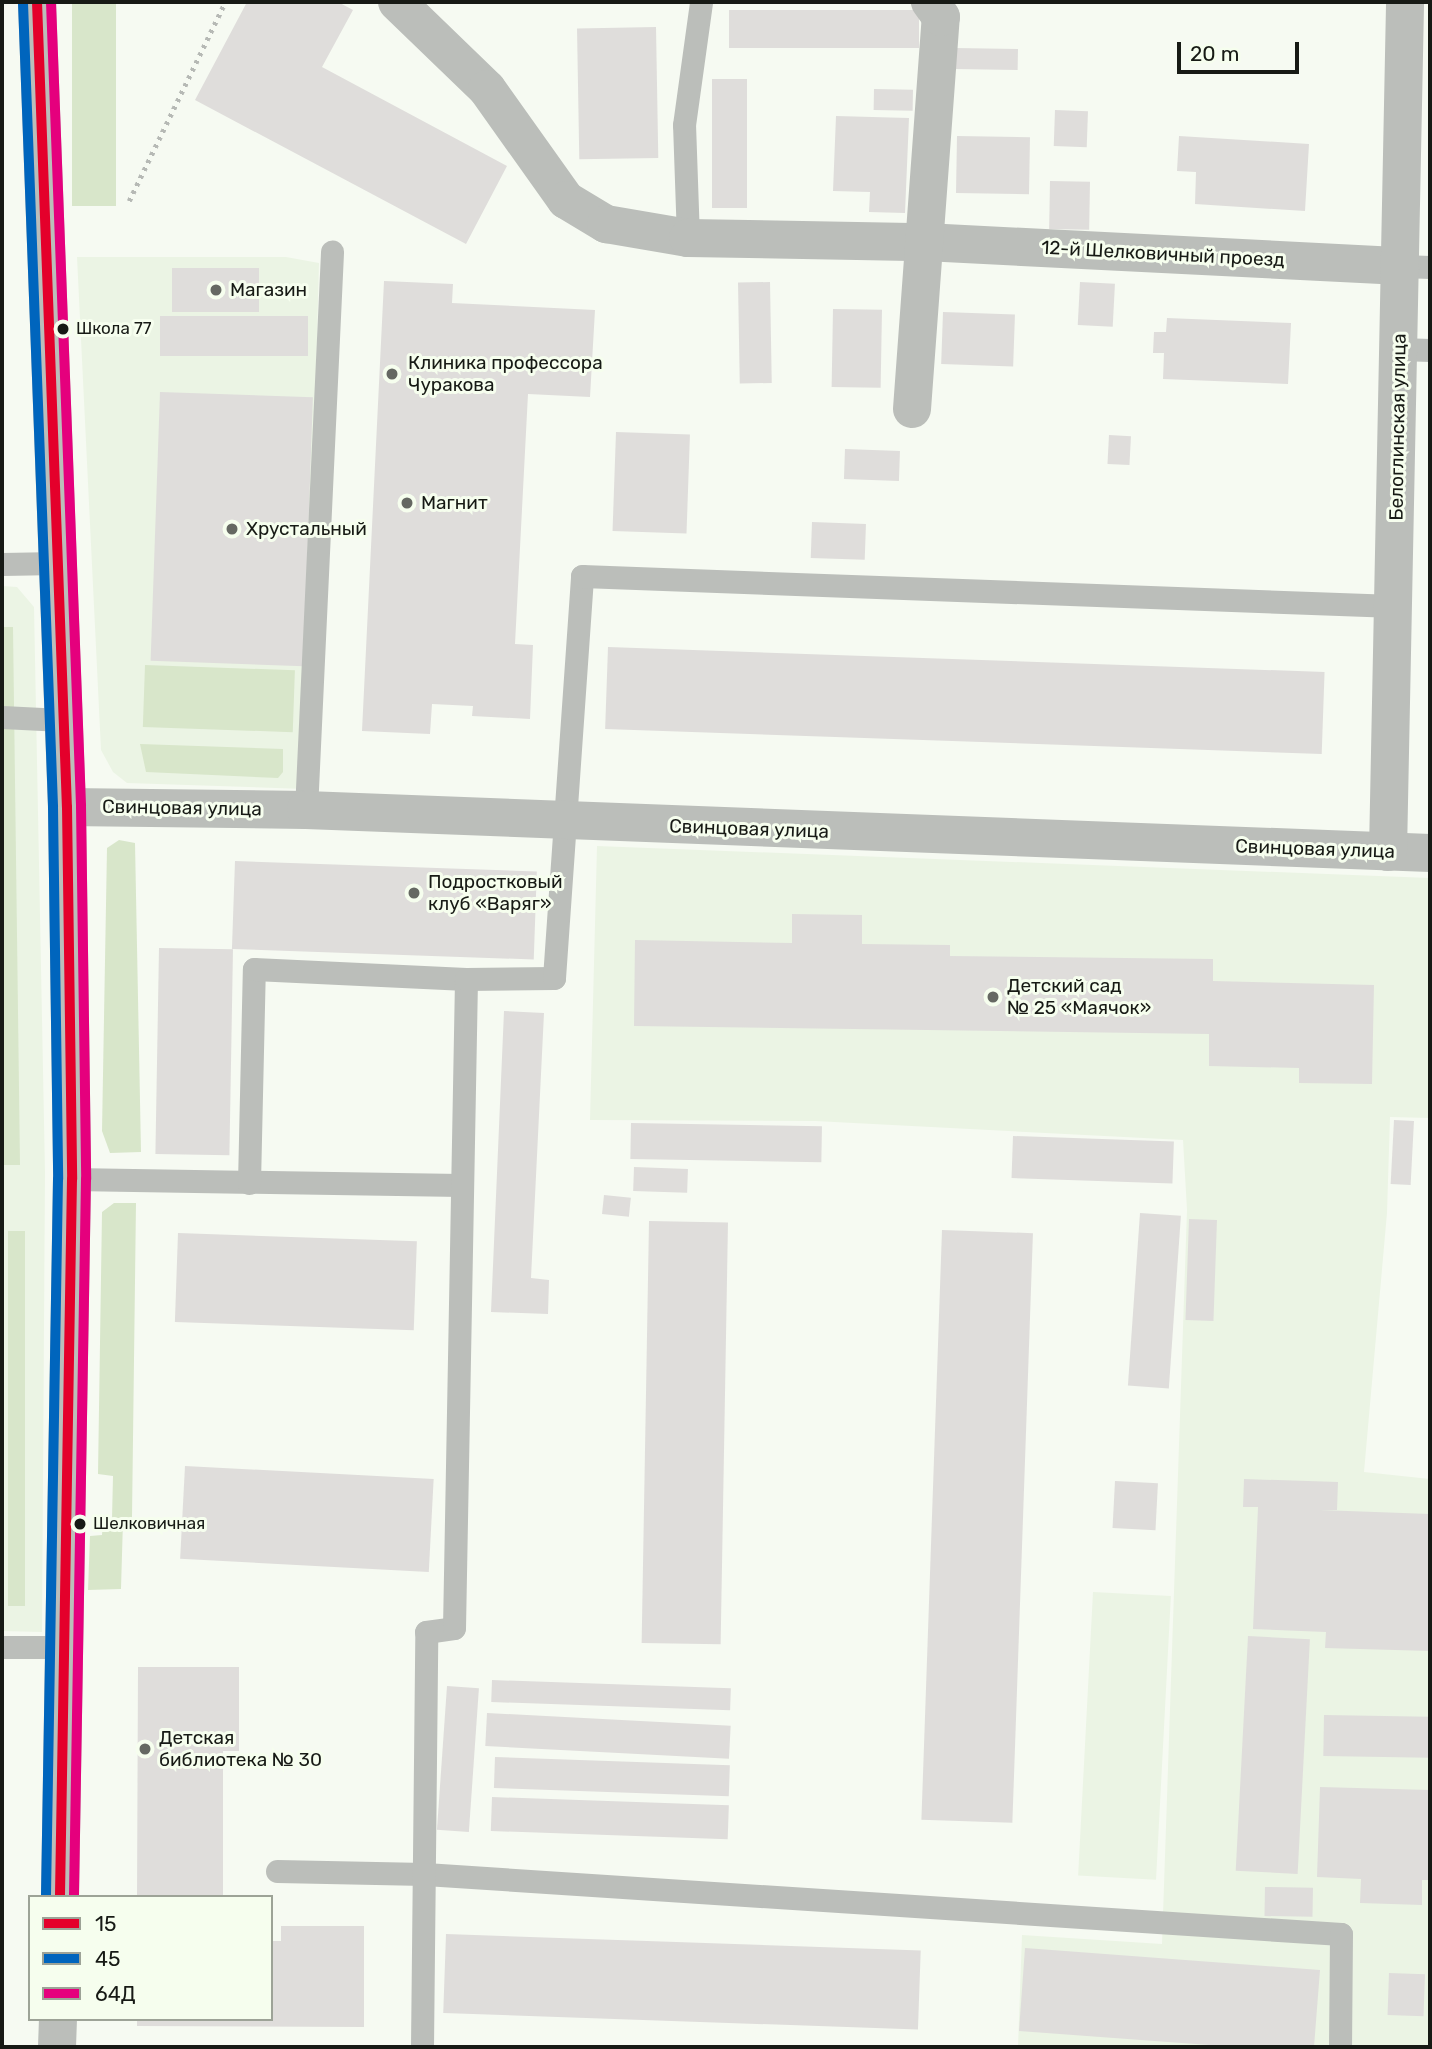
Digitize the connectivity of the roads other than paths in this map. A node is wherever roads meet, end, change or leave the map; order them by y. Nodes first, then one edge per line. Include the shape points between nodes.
1 (37, 2) edge
2 (397, 2) edge
3 (701, 2) edge
4 (930, 2) edge
5 (1405, 2) edge
6 (688, 238) junction
7 (925, 242) junction
8 (332, 252) dead end
9 (1416, 266) edge
10 (1415, 349) edge
11 (912, 409) dead end
12 (57, 563) junction
13 (2, 564) edge
14 (1394, 606) junction
15 (2, 717) edge
16 (62, 720) junction
17 (67, 807) junction
18 (306, 810) junction
19 (566, 822) junction
20 (1388, 852) junction
21 (1430, 853) edge
22 (466, 979) junction
23 (72, 1179) junction
24 (249, 1183) junction
25 (461, 1185) junction
26 (2, 1647) edge
27 (64, 1647) junction
28 (277, 1871) dead end
29 (425, 1874) junction
30 (60, 1895) edge
31 (58, 2021) edge
32 (57, 2047) edge
33 (422, 2047) edge
34 (1340, 2047) edge

1 - 12 street
2 - 6 street, 12-й Шелковичный проезд via 487,89 566,200 606,224
3 - 6 lane via 684,125
4 - 7 street via 940,17
5 - 9 street, Белоглинская улица
6 - 7 street, 12-й Шелковичный проезд
7 - 9 street, 12-й Шелковичный проезд
7 - 11 street
8 - 18 lane
9 - 10 street, Белоглинская улица
10 - 14 street, Белоглинская улица
12 - 13 lane
12 - 16 street
14 - 19 lane via 582,576
14 - 20 street, Белоглинская улица
15 - 16 lane
16 - 17 street
17 - 18 street, Свинцовая улица
17 - 23 street
18 - 19 street, Свинцовая улица
19 - 20 street, Свинцовая улица
19 - 22 lane via 554,978
20 - 21 street, Свинцовая улица
22 - 24 lane via 254,969
22 - 25 lane
23 - 24 lane
23 - 27 street
24 - 25 lane
25 - 29 lane via 454,1628 426,1632
26 - 27 lane
27 - 30 street
28 - 29 lane
29 - 33 lane
29 - 34 lane via 1341,1934
31 - 32 street

